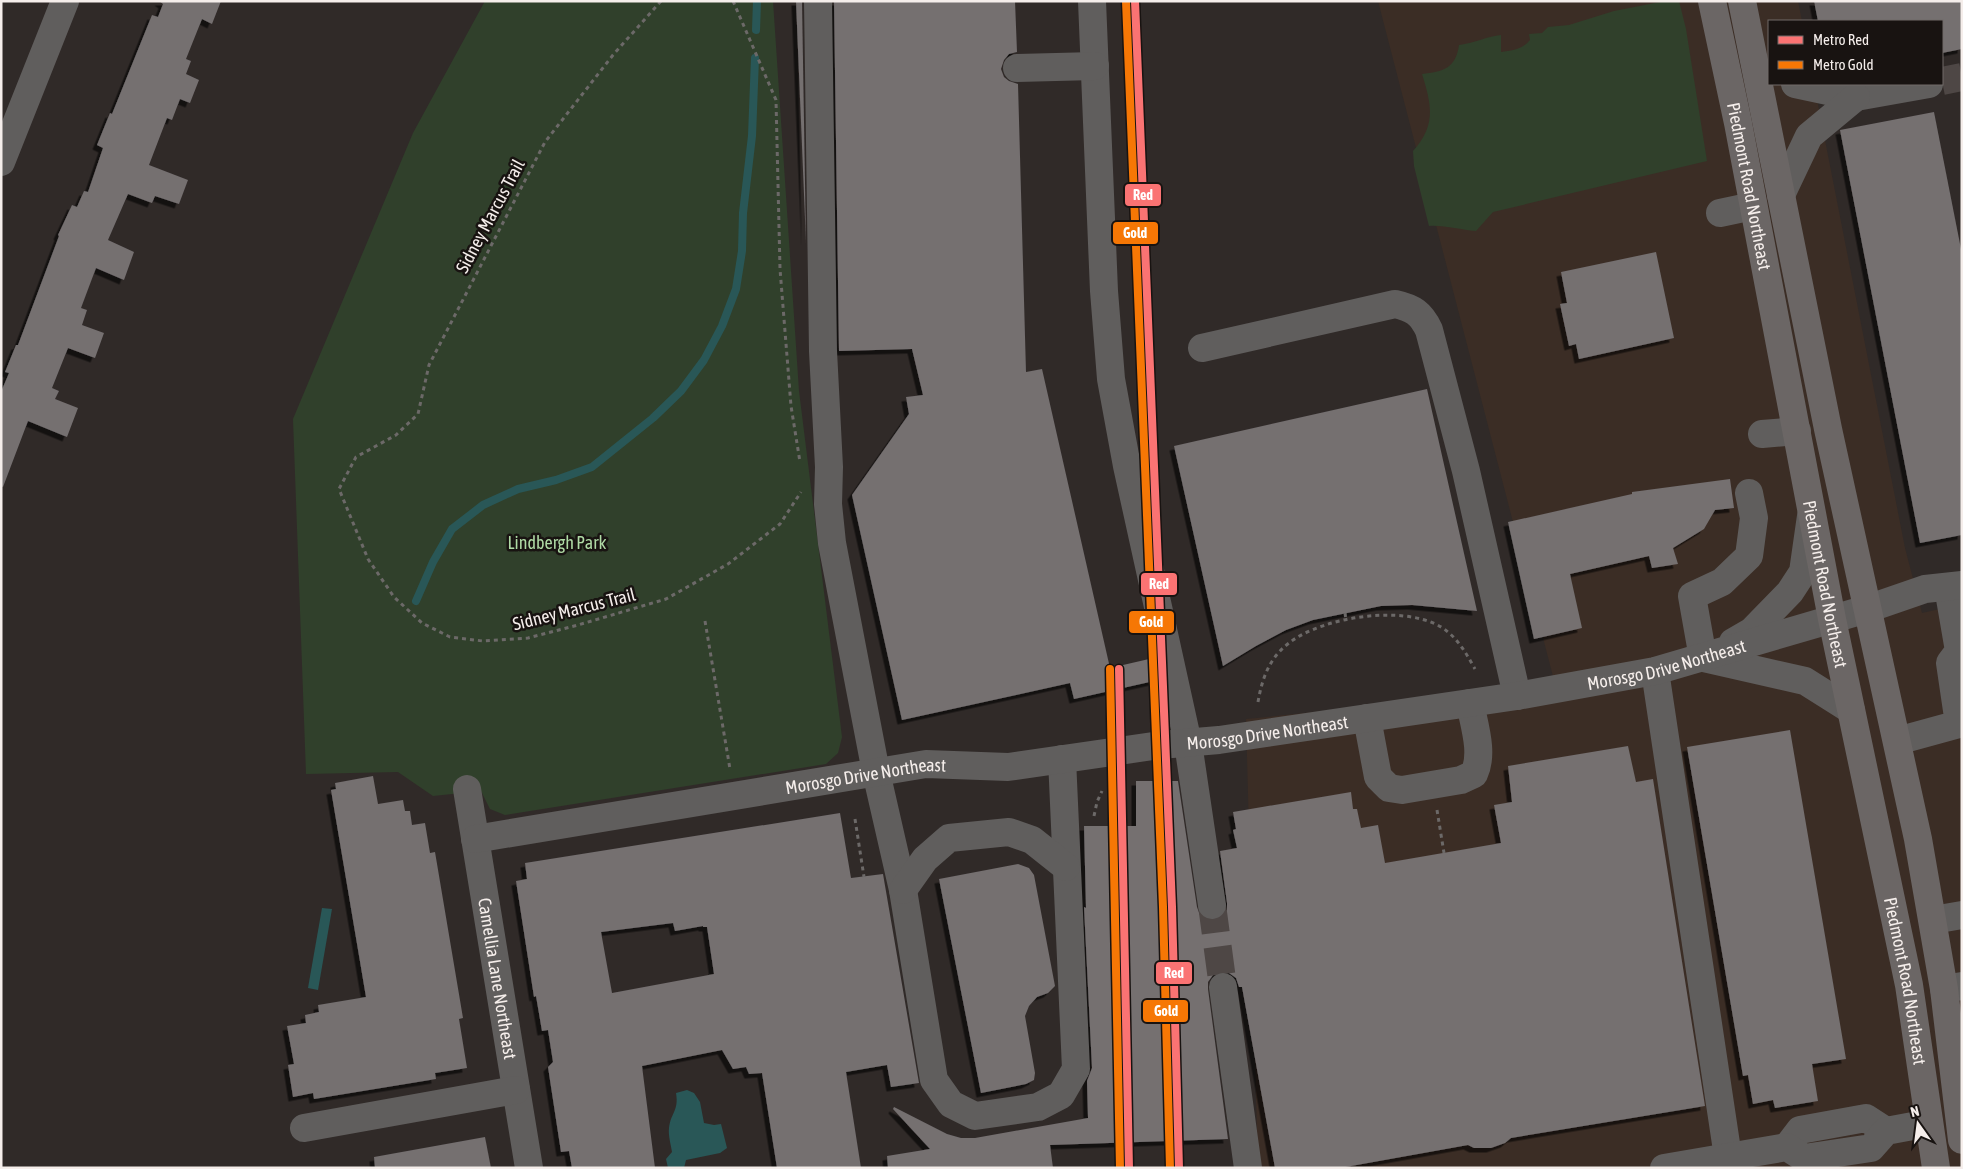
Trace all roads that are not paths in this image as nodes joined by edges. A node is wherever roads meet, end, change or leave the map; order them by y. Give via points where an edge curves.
1 (65, 1) edge
2 (818, 1) edge
3 (1092, 1) edge
4 (1712, 1) edge
5 (1742, 1) edge
6 (1761, 64) edge
7 (1095, 66) junction
8 (1017, 68) dead end
9 (1800, 85) edge
10 (1923, 85) edge
11 (1856, 97) junction
12 (1, 162) edge
13 (1781, 195) junction
14 (1753, 206) junction
15 (1720, 213) dead end
16 (1202, 348) dead end
17 (1797, 431) junction
18 (1762, 434) dead end
19 (1749, 494) dead end
20 (1811, 509) junction
21 (1955, 586) edge
22 (1867, 609) junction
23 (1832, 619) junction
24 (1960, 651) edge
25 (1703, 658) junction
26 (1655, 671) junction
27 (1517, 696) junction
28 (1470, 703) junction
29 (1852, 710) junction
30 (1367, 718) junction
31 (1960, 730) edge
32 (1896, 741) junction
33 (1188, 743) junction
34 (1062, 759) junction
35 (876, 772) junction
36 (467, 789) dead end
37 (475, 839) junction
38 (1066, 867) junction
39 (903, 890) junction
40 (1212, 904) tunnel mouth
41 (1962, 916) edge
42 (1933, 920) junction
43 (1223, 987) tunnel mouth
44 (1953, 987) edge
45 (516, 1090) junction
46 (1929, 1123) junction
47 (304, 1128) dead end
48 (1962, 1140) edge
49 (1728, 1157) junction
50 (1669, 1167) edge
51 (529, 1168) edge
52 (1248, 1168) edge
53 (1936, 1168) edge

1 - 12 street
2 - 35 street via 828,504 832,543
3 - 7 street
4 - 14 main road, Piedmont Road Northeast
5 - 6 main road, Piedmont Road Northeast
6 - 13 main road, Piedmont Road Northeast
7 - 8 street
7 - 33 street via 1111,379
9 - 11 street
10 - 11 street
11 - 13 street via 1809,136
13 - 22 main road, Piedmont Road Northeast
14 - 15 street
14 - 17 main road, Piedmont Road Northeast
16 - 27 street via 1395,304 1407,307 1424,319 1466,471
17 - 18 street
17 - 20 main road, Piedmont Road Northeast
19 - 25 street via 1754,518 1749,556 1722,582 1692,596
20 - 23 main road, Piedmont Road Northeast
20 - 25 street via 1803,572 1790,592 1752,631
21 - 22 street, Morosgo Drive Northeast via 1925,589
21 - 24 street
22 - 23 street, Morosgo Drive Northeast
22 - 32 main road, Piedmont Road Northeast
23 - 25 street, Morosgo Drive Northeast
23 - 29 main road, Piedmont Road Northeast
24 - 31 street via 1950,663
25 - 26 street, Morosgo Drive Northeast
25 - 29 street via 1805,681
26 - 27 street, Morosgo Drive Northeast
26 - 49 street
27 - 28 street, Morosgo Drive Northeast
28 - 30 street, Morosgo Drive Northeast
28 - 30 street via 1479,760 1474,774 1461,780 1402,790 1389,788 1378,777
29 - 46 main road, Piedmont Road Northeast via 1909,985
30 - 33 street, Morosgo Drive Northeast
31 - 32 street
32 - 42 main road, Piedmont Road Northeast
33 - 34 street, Morosgo Drive Northeast
33 - 40 street
34 - 35 street, Morosgo Drive Northeast via 1008,767 926,764
34 - 38 street
35 - 37 street, Morosgo Drive Northeast
35 - 39 street
36 - 37 street, Camellia Lane Northeast
37 - 45 street, Camellia Lane Northeast
38 - 39 street via 1032,840 1009,832 949,838 925,859
38 - 39 street via 1076,1069 1061,1095 1038,1107 975,1116 951,1104 934,1080
41 - 42 street
42 - 44 main road, Piedmont Road Northeast
43 - 52 street
44 - 48 main road, Piedmont Road Northeast
45 - 47 street
45 - 51 street, Camellia Lane Northeast
46 - 49 street via 1886,1131 1866,1118 1800,1130 1787,1147
46 - 53 main road, Piedmont Road Northeast
49 - 50 street

